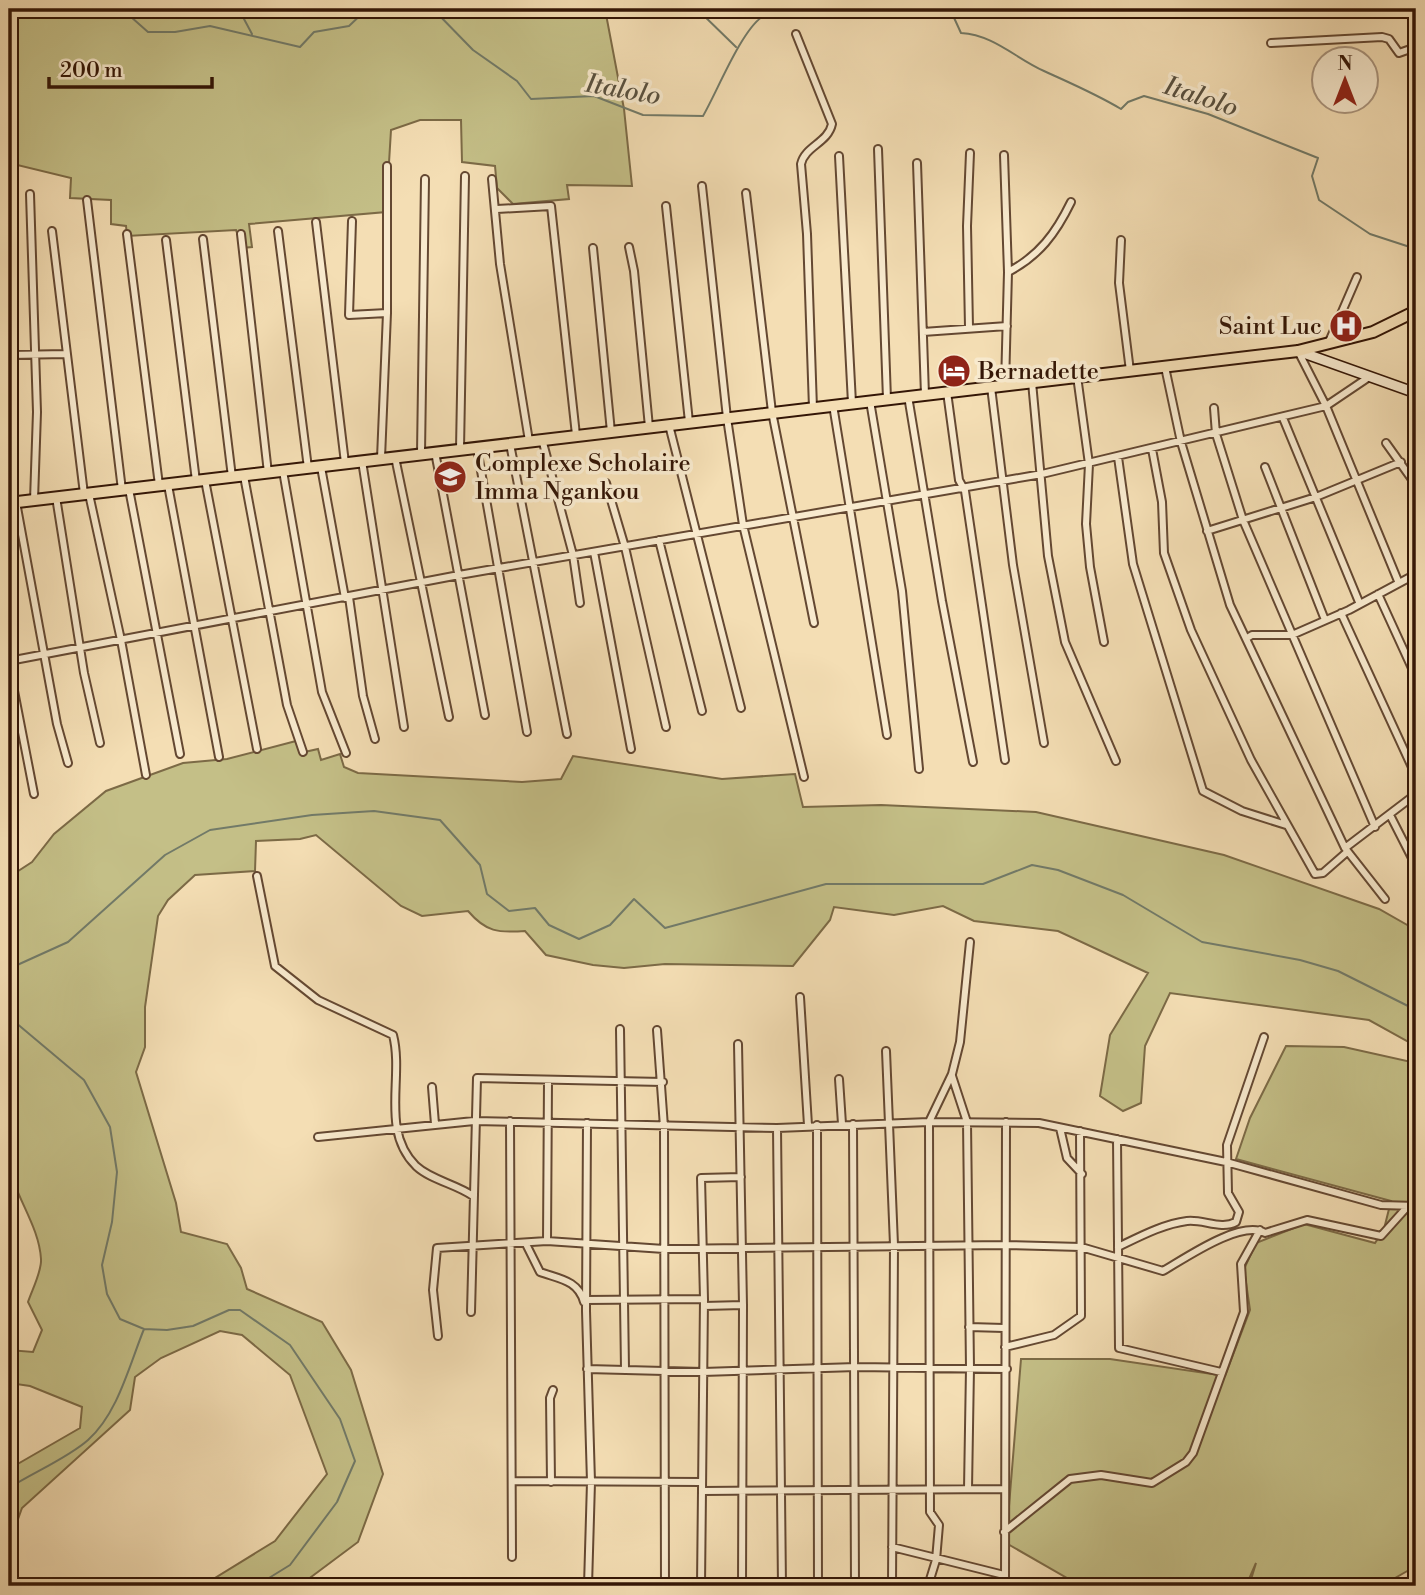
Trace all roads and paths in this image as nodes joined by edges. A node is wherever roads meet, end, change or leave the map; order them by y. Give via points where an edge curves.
1 (796, 34) dead end
2 (1271, 43) dead end
3 (1416, 47) edge
4 (878, 149) dead end
5 (970, 153) dead end
6 (1004, 155) dead end
7 (839, 156) dead end
8 (917, 163) dead end
9 (387, 166) dead end
10 (464, 176) dead end
11 (425, 179) dead end
12 (492, 179) dead end
13 (702, 186) dead end
14 (746, 192) dead end
15 (30, 194) dead end
16 (87, 200) dead end
17 (1071, 202) dead end
18 (666, 206) dead end
19 (497, 209) junction
20 (352, 221) dead end
21 (316, 222) dead end
22 (52, 231) dead end
23 (278, 231) dead end
24 (127, 234) dead end
25 (241, 234) dead end
26 (203, 239) dead end
27 (166, 240) dead end
28 (1121, 240) dead end
29 (629, 247) dead end
30 (593, 248) dead end
31 (1008, 272) junction
32 (1357, 277) dead end
33 (1416, 311) edge
34 (387, 313) junction
35 (1007, 326) junction
36 (969, 327) junction
37 (923, 332) junction
38 (1328, 346) junction
39 (1298, 351) junction
40 (67, 354) junction
41 (9, 355) edge
42 (36, 355) junction
43 (1165, 367) junction
44 (1130, 371) junction
45 (1077, 376) junction
46 (1369, 376) junction
47 (1032, 382) junction
48 (1005, 386) junction
49 (991, 387) junction
50 (947, 392) junction
51 (1416, 393) edge
52 (925, 395) junction
53 (908, 396) junction
54 (887, 399) junction
55 (870, 401) junction
56 (852, 403) junction
57 (834, 405) junction
58 (1326, 406) junction
59 (813, 408) junction
60 (1214, 408) dead end
61 (772, 412) junction
62 (727, 418) junction
63 (1283, 418) junction
64 (689, 422) junction
65 (669, 425) junction
66 (649, 427) junction
67 (611, 432) junction
68 (1216, 434) junction
69 (576, 435) junction
70 (542, 439) junction
71 (529, 441) junction
72 (1181, 442) junction
73 (1386, 443) dead end
74 (510, 444) junction
75 (477, 448) junction
76 (460, 449) junction
77 (1152, 449) junction
78 (435, 452) junction
79 (421, 453) junction
80 (395, 457) junction
81 (1118, 457) junction
82 (381, 458) junction
83 (362, 461) junction
84 (345, 463) junction
85 (1401, 463) junction
86 (1089, 464) junction
87 (321, 467) junction
88 (1265, 467) dead end
89 (308, 468) junction
90 (283, 471) junction
91 (268, 473) junction
92 (1042, 474) junction
93 (238, 477) junction
94 (200, 481) junction
95 (1002, 481) junction
96 (1358, 481) junction
97 (606, 483) dead end
98 (163, 485) junction
99 (1416, 485) edge
100 (963, 486) junction
101 (125, 489) junction
102 (924, 492) junction
103 (87, 494) junction
104 (1316, 497) junction
105 (56, 498) junction
106 (887, 499) junction
107 (34, 500) junction
108 (12, 503) edge
109 (852, 505) junction
110 (1279, 508) junction
111 (792, 516) junction
112 (1243, 520) junction
113 (743, 525) junction
114 (1207, 531) junction
115 (698, 533) junction
116 (659, 540) junction
117 (625, 547) junction
118 (594, 552) junction
119 (573, 555) junction
120 (532, 563) junction
121 (496, 569) junction
122 (1416, 574) edge
123 (459, 575) junction
124 (421, 582) junction
125 (1398, 582) junction
126 (384, 590) junction
127 (1378, 594) junction
128 (347, 597) junction
129 (1359, 602) junction
130 (580, 603) dead end
131 (308, 606) junction
132 (270, 612) junction
133 (1342, 613) junction
134 (233, 618) junction
135 (1325, 620) junction
136 (814, 623) dead end
137 (195, 626) junction
138 (156, 634) junction
139 (1292, 635) junction
140 (1247, 638) junction
141 (121, 640) junction
142 (1104, 642) dead end
143 (80, 648) junction
144 (44, 653) junction
145 (9, 663) edge
146 (1416, 677) edge
147 (741, 708) dead end
148 (702, 711) dead end
149 (485, 715) dead end
150 (449, 717) dead end
151 (404, 727) dead end
152 (666, 727) dead end
153 (527, 732) dead end
154 (567, 734) dead end
155 (887, 735) dead end
156 (375, 739) dead end
157 (100, 743) dead end
158 (1044, 743) dead end
159 (257, 749) dead end
160 (631, 749) dead end
161 (303, 752) dead end
162 (346, 753) dead end
163 (180, 754) dead end
164 (219, 757) dead end
165 (1005, 760) dead end
166 (1116, 761) dead end
167 (974, 762) dead end
168 (68, 763) dead end
169 (919, 769) dead end
170 (145, 775) dead end
171 (1416, 776) edge
172 (804, 777) dead end
173 (34, 793) dead end
174 (1416, 794) edge
175 (1390, 815) junction
176 (1286, 825) junction
177 (1374, 827) junction
178 (1346, 850) junction
179 (1416, 866) edge
180 (257, 876) dead end
181 (1385, 899) dead end
182 (970, 942) dead end
183 (800, 997) dead end
184 (620, 1029) dead end
185 (657, 1030) dead end
186 (1264, 1037) dead end
187 (738, 1044) dead end
188 (886, 1051) dead end
189 (952, 1074) junction
190 (839, 1079) dead end
191 (548, 1080) junction
192 (621, 1081) junction
193 (663, 1082) junction
194 (432, 1087) dead end
195 (474, 1121) junction
196 (510, 1121) junction
197 (929, 1122) junction
198 (967, 1122) junction
199 (1006, 1122) junction
200 (547, 1123) junction
201 (587, 1123) junction
202 (889, 1123) junction
203 (435, 1124) junction
204 (622, 1124) junction
205 (842, 1124) junction
206 (853, 1124) junction
207 (808, 1125) junction
208 (817, 1125) junction
209 (740, 1126) junction
210 (664, 1127) junction
211 (396, 1128) junction
212 (777, 1128) junction
213 (1060, 1128) junction
214 (1080, 1131) junction
215 (318, 1137) dead end
216 (1117, 1139) junction
217 (1226, 1162) junction
218 (1082, 1174) junction
219 (741, 1177) junction
220 (473, 1196) junction
221 (1408, 1206) junction
222 (1416, 1206) edge
223 (1260, 1230) junction
224 (547, 1241) junction
225 (472, 1244) junction
226 (526, 1244) junction
227 (586, 1244) junction
228 (894, 1244) junction
229 (966, 1244) junction
230 (1005, 1244) junction
231 (512, 1245) junction
232 (818, 1245) junction
233 (625, 1246) junction
234 (854, 1246) junction
235 (930, 1246) junction
236 (781, 1247) junction
237 (1081, 1247) junction
238 (1118, 1247) junction
239 (704, 1248) junction
240 (742, 1248) junction
241 (664, 1249) junction
242 (1118, 1259) junction
243 (586, 1300) junction
244 (623, 1300) junction
245 (663, 1301) junction
246 (704, 1302) junction
247 (743, 1305) junction
248 (586, 1311) junction
249 (471, 1312) dead end
250 (968, 1327) junction
251 (1004, 1328) junction
252 (438, 1336) dead end
253 (1005, 1347) junction
254 (856, 1367) junction
255 (893, 1367) junction
256 (587, 1368) junction
257 (931, 1368) junction
258 (970, 1368) junction
259 (625, 1369) junction
260 (817, 1369) junction
261 (1007, 1369) junction
262 (664, 1371) junction
263 (703, 1372) junction
264 (744, 1372) junction
265 (782, 1372) junction
266 (1221, 1372) junction
267 (553, 1390) dead end
268 (512, 1481) junction
269 (551, 1482) junction
270 (592, 1482) junction
271 (667, 1482) junction
272 (702, 1482) junction
273 (968, 1489) junction
274 (1004, 1489) junction
275 (930, 1490) junction
276 (702, 1491) junction
277 (742, 1491) junction
278 (780, 1491) junction
279 (892, 1491) junction
280 (819, 1492) junction
281 (856, 1492) junction
282 (1004, 1532) junction
283 (891, 1547) junction
284 (512, 1557) dead end
285 (936, 1560) junction
286 (1004, 1575) junction
287 (587, 1586) edge
288 (665, 1586) edge
289 (701, 1586) edge
290 (742, 1586) edge
291 (782, 1586) edge
292 (818, 1586) edge
293 (855, 1586) edge
294 (892, 1586) edge
295 (928, 1586) edge
296 (1005, 1586) edge

1 - 59 street via 832,124 828,135 806,153 801,164
2 - 3 street via 1382,37 1399,53
4 - 54 street
5 - 36 street
6 - 31 street
7 - 56 street
8 - 37 street
9 - 34 street
10 - 76 street
11 - 79 street
12 - 19 street
13 - 62 street
14 - 61 street
15 - 42 street
16 - 101 street
17 - 31 street via 1054,235
18 - 64 street
19 - 69 street via 551,206
19 - 71 street via 500,264
20 - 34 street via 349,315
21 - 84 street
22 - 40 street
23 - 89 street
24 - 98 street
25 - 91 street
26 - 93 street
27 - 94 street
28 - 44 street via 1119,283
29 - 66 street
30 - 67 street
31 - 35 street
32 - 38 street
33 - 38 highway via 1373,332
34 - 82 street
35 - 36 street
35 - 48 street
36 - 37 street
37 - 52 street
38 - 39 highway
39 - 43 highway
39 - 46 street
39 - 58 street
40 - 42 street
40 - 103 street
41 - 42 street
42 - 107 street
43 - 44 highway
43 - 72 street
44 - 45 highway
45 - 47 highway
45 - 86 street
46 - 51 street
46 - 58 street
47 - 48 highway
47 - 92 street
48 - 49 highway
49 - 50 highway
49 - 95 street
50 - 52 highway
50 - 100 street
52 - 53 highway
53 - 54 highway
53 - 102 street
54 - 55 highway
55 - 56 highway
55 - 106 street
56 - 57 highway
57 - 59 highway
57 - 109 street
58 - 63 street
58 - 96 street
59 - 61 highway
60 - 68 street
61 - 62 highway
61 - 111 street
62 - 64 highway
62 - 113 street
63 - 68 street
63 - 104 street
64 - 65 highway
65 - 66 highway
65 - 115 street
66 - 67 highway
67 - 69 highway
68 - 72 street
68 - 112 street
69 - 70 highway
70 - 71 highway
70 - 119 street
71 - 74 highway
72 - 77 street
72 - 114 street
73 - 85 street
74 - 75 highway
74 - 120 street
75 - 76 highway
75 - 121 street
76 - 78 highway
77 - 81 street
77 - 176 street via 1162,502 1164,552 1191,631
78 - 79 highway
78 - 123 street
79 - 80 highway
80 - 82 highway
80 - 124 street
81 - 86 street
81 - 176 street via 1133,564 1201,787 1206,795
82 - 83 highway
83 - 84 highway
83 - 126 street
84 - 87 highway
85 - 96 street
85 - 99 street
86 - 92 street
86 - 142 street via 1086,524
87 - 89 highway
87 - 128 street
88 - 110 street
89 - 90 highway
90 - 91 highway
90 - 131 street
91 - 93 highway
92 - 95 street
92 - 166 street via 1050,569 1065,642
93 - 94 highway
93 - 132 street
94 - 98 highway
94 - 134 street
95 - 100 street
95 - 158 street
96 - 104 street
96 - 125 street
97 - 117 street
98 - 101 highway
98 - 137 street
100 - 102 street
100 - 165 street
101 - 103 highway
101 - 138 street
102 - 106 street
102 - 167 street
103 - 105 highway
103 - 141 street
104 - 110 street
104 - 129 street
105 - 107 highway
105 - 143 street
106 - 109 street
106 - 169 street via 902,592
107 - 108 highway
108 - 144 street
109 - 111 street
109 - 155 street
110 - 112 street
110 - 135 street
111 - 113 street
111 - 136 street
112 - 114 street
112 - 139 street
113 - 115 street
113 - 172 street
114 - 140 street via 1230,605
115 - 116 street
115 - 147 street
116 - 117 street
116 - 148 street
117 - 118 street
117 - 152 street
118 - 119 street
118 - 160 street
119 - 120 street
119 - 130 street
120 - 121 street
120 - 154 street
121 - 123 street
121 - 153 street
122 - 125 street
123 - 124 street
123 - 149 street
124 - 126 street
124 - 150 street
125 - 127 street
126 - 128 street
126 - 151 street
127 - 129 street
127 - 146 street
128 - 131 street
128 - 156 street
129 - 133 street
131 - 132 street
131 - 162 street via 322,692
132 - 134 street
132 - 161 street via 287,705
133 - 135 street
133 - 171 street
134 - 137 street
134 - 159 street
135 - 139 street
137 - 138 street
137 - 164 street
138 - 141 street
138 - 163 street
139 - 140 street
139 - 177 street
140 - 178 street
141 - 143 street
141 - 170 street
143 - 144 street
143 - 157 street
144 - 145 street
144 - 168 street
145 - 173 street
174 - 175 street
175 - 177 street
175 - 179 street
176 - 178 street via 1319,876
177 - 178 street
178 - 181 street
180 - 211 street via 275,966 318,1000 393,1035
182 - 189 street via 960,1042
183 - 207 street
184 - 192 street
185 - 193 street
186 - 217 street via 1231,1132
187 - 209 street
188 - 202 street
189 - 197 street
189 - 198 street
190 - 205 street
191 - 192 street
191 - 195 street via 477,1078
191 - 200 street
192 - 193 street
192 - 204 street
193 - 210 street
194 - 203 street
195 - 196 street
195 - 203 street
195 - 220 street
196 - 200 street
196 - 231 street
197 - 198 street
197 - 202 street
197 - 235 street
198 - 199 street
198 - 229 street
199 - 213 street
199 - 230 street
200 - 201 street
200 - 224 street
201 - 204 street
201 - 227 street
202 - 206 street
202 - 228 street
203 - 211 street
204 - 210 street
204 - 233 street
205 - 206 street
205 - 208 street
206 - 234 street
207 - 208 street
207 - 212 street
208 - 232 street
209 - 210 street
209 - 212 street
209 - 219 street
210 - 241 street
211 - 215 street
211 - 220 street via 418,1168
212 - 236 street
213 - 214 street
213 - 218 street via 1067,1158
214 - 216 street
214 - 218 street
216 - 217 street
216 - 238 street
217 - 221 street via 1381,1205
217 - 238 street via 1228,1193 1239,1212 1235,1224 1178,1222
218 - 237 street
219 - 239 street via 701,1178
219 - 240 street
220 - 225 street
221 - 222 street
221 - 223 street via 1381,1236 1307,1220 1265,1233
223 - 242 street via 1230,1233 1163,1271
223 - 266 street via 1241,1264 1245,1308
224 - 226 street
224 - 227 street
225 - 231 street
225 - 249 street
225 - 252 street via 436,1249 433,1305
226 - 231 street
226 - 248 street via 540,1272 575,1286
227 - 233 street
227 - 243 street
228 - 234 street
228 - 235 street
228 - 255 street
229 - 230 street
229 - 235 street
229 - 250 street
230 - 237 street
230 - 251 street
231 - 268 street
232 - 234 street
232 - 236 street
232 - 260 street
233 - 241 street
233 - 244 street
234 - 254 street
235 - 257 street
236 - 240 street
236 - 265 street
237 - 242 street
237 - 253 street via 1080,1318 1054,1335
238 - 242 street
239 - 240 street
239 - 241 street
239 - 246 street
240 - 247 street
241 - 245 street
242 - 266 street via 1119,1348
243 - 244 street
243 - 248 street
244 - 245 street
244 - 259 street
245 - 246 street
245 - 262 street
246 - 247 street
246 - 263 street
247 - 264 street
248 - 256 street
250 - 251 street
250 - 258 street
251 - 253 street
253 - 261 street
254 - 255 street
254 - 260 street
254 - 281 street
255 - 257 street
255 - 279 street
256 - 259 street
256 - 270 street
257 - 258 street
257 - 275 street
258 - 261 street
258 - 273 street
259 - 262 street
260 - 265 street
260 - 280 street
261 - 274 street
262 - 263 street
262 - 271 street
263 - 264 street
263 - 272 street
264 - 265 street
264 - 277 street
265 - 278 street
266 - 282 street via 1204,1426 1186,1462 1152,1483 1101,1475 1070,1479
267 - 269 street
268 - 269 street
268 - 284 street
269 - 270 street
270 - 271 street
270 - 287 street
271 - 272 street
271 - 288 street
272 - 276 street
273 - 274 street
273 - 275 street
274 - 282 street
275 - 279 street
275 - 285 street via 930,1515 939,1525
276 - 277 street
276 - 289 street
277 - 278 street
277 - 290 street
278 - 280 street
278 - 291 street
279 - 281 street
279 - 283 street
280 - 281 street
280 - 292 street
281 - 293 street
282 - 286 street
283 - 285 street
283 - 294 street
285 - 286 street
285 - 295 street
286 - 296 street

